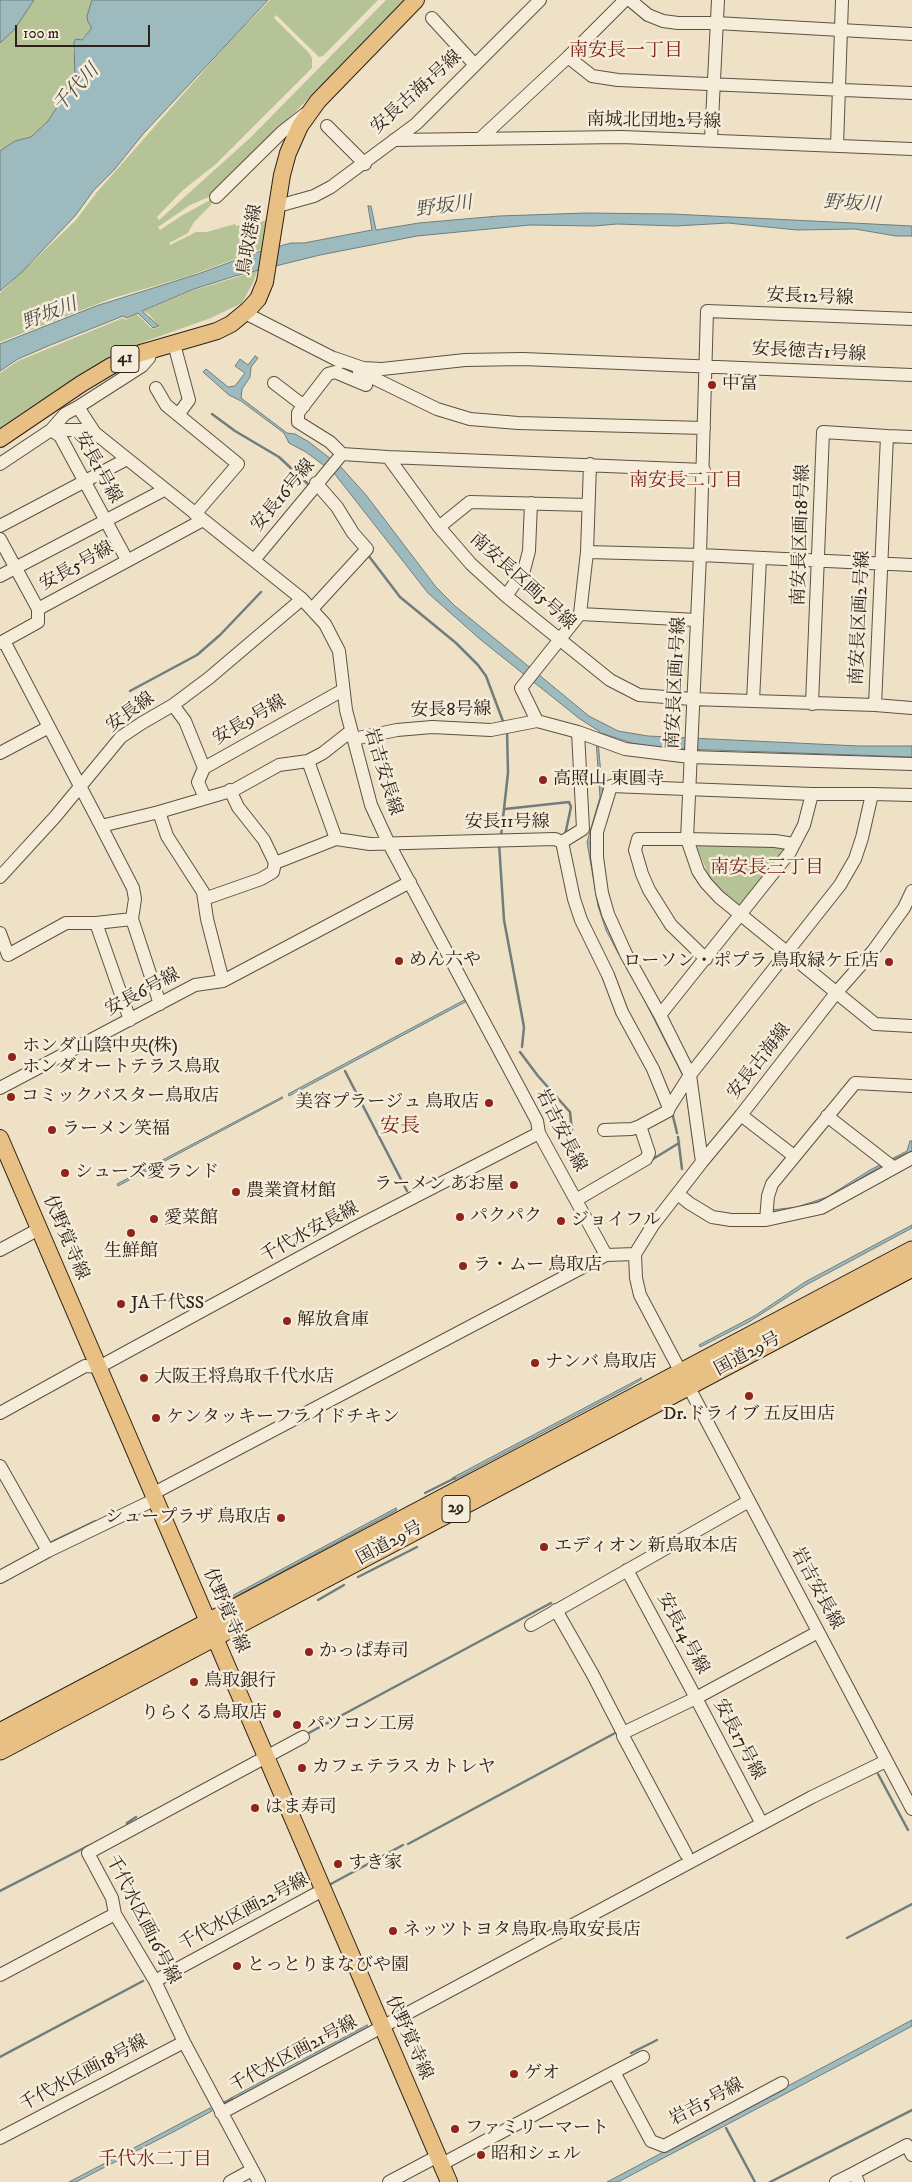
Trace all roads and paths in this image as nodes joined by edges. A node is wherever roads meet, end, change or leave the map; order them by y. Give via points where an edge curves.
1 (416, 0) edge
2 (540, 0) edge
3 (625, 0) edge
4 (630, 0) edge
5 (718, 0) edge
6 (842, 0) edge
7 (432, 18) dead end
8 (716, 23) junction
9 (840, 29) junction
10 (912, 34) edge
11 (568, 57) junction
12 (475, 65) junction
13 (713, 84) junction
14 (838, 89) junction
15 (912, 92) edge
16 (311, 109) junction
17 (327, 126) dead end
18 (481, 138) junction
19 (394, 140) junction
20 (711, 140) junction
21 (837, 146) junction
22 (912, 149) edge
23 (365, 164) junction
24 (216, 198) dead end
25 (277, 212) junction
26 (707, 312) joint
27 (246, 313) junction
28 (912, 319) edge
29 (174, 344) junction
30 (151, 350) junction
31 (334, 358) junction
32 (705, 365) junction
33 (912, 375) edge
34 (274, 383) dead end
35 (366, 385) dead end
36 (156, 388) dead end
37 (304, 406) junction
38 (78, 407) junction
39 (178, 415) junction
40 (704, 428) junction
41 (51, 430) junction
42 (95, 433) junction
43 (887, 436) junction
44 (912, 438) edge
45 (0, 439) edge
46 (342, 454) junction
47 (388, 458) junction
48 (127, 459) junction
49 (0, 464) edge
50 (590, 464) junction
51 (704, 470) junction
52 (84, 481) junction
53 (316, 483) junction
54 (164, 490) junction
55 (531, 503) junction
56 (588, 505) junction
57 (199, 517) junction
58 (106, 521) junction
59 (0, 526) edge
60 (439, 526) junction
61 (0, 539) edge
62 (587, 552) junction
63 (700, 555) junction
64 (760, 558) junction
65 (127, 560) junction
66 (254, 560) junction
67 (819, 560) junction
68 (882, 563) junction
69 (912, 564) edge
70 (16, 568) junction
71 (0, 576) edge
72 (506, 596) junction
73 (302, 599) junction
74 (38, 608) junction
75 (312, 609) junction
76 (580, 614) junction
77 (697, 620) junction
78 (560, 640) junction
79 (2, 642) edge
80 (343, 690) junction
81 (692, 699) junction
82 (753, 701) junction
83 (812, 704) junction
84 (173, 705) junction
85 (875, 705) junction
86 (912, 708) edge
87 (537, 721) junction
88 (49, 727) junction
89 (578, 732) junction
90 (352, 735) junction
91 (0, 753) edge
92 (690, 757) junction
93 (308, 761) junction
94 (912, 764) edge
95 (204, 768) junction
96 (80, 787) junction
97 (689, 788) junction
98 (230, 790) junction
99 (812, 794) junction
100 (872, 794) junction
101 (912, 795) edge
102 (205, 798) junction
103 (159, 812) junction
104 (101, 826) junction
105 (583, 829) junction
106 (597, 832) junction
107 (336, 839) junction
108 (687, 839) junction
109 (562, 842) junction
110 (389, 844) junction
111 (794, 844) junction
112 (275, 862) junction
113 (0, 876) edge
114 (410, 882) junction
115 (912, 891) edge
116 (204, 899) junction
117 (742, 915) junction
118 (132, 919) junction
119 (96, 922) junction
120 (0, 933) edge
121 (787, 953) junction
122 (4, 955) edge
123 (706, 959) junction
124 (223, 981) junction
125 (836, 993) junction
126 (160, 1004) junction
127 (660, 1015) junction
128 (130, 1020) junction
129 (912, 1026) edge
130 (690, 1075) junction
131 (912, 1086) edge
132 (0, 1088) edge
133 (669, 1108) junction
134 (741, 1115) junction
135 (827, 1116) junction
136 (640, 1126) junction
137 (604, 1130) dead end
138 (539, 1133) junction
139 (0, 1138) edge
140 (794, 1156) junction
141 (912, 1158) edge
142 (5, 1161) edge
143 (702, 1162) junction
144 (894, 1168) junction
145 (678, 1194) junction
146 (576, 1200) junction
147 (766, 1220) junction
148 (39, 1229) junction
149 (912, 1246) edge
150 (0, 1250) edge
151 (912, 1252) edge
152 (635, 1254) junction
153 (606, 1255) junction
154 (894, 1261) junction
155 (912, 1267) edge
156 (99, 1367) junction
157 (685, 1380) junction
158 (0, 1413) edge
159 (0, 1466) edge
160 (155, 1496) junction
161 (749, 1501) junction
162 (48, 1551) junction
163 (627, 1570) junction
164 (0, 1577) edge
165 (556, 1610) junction
166 (531, 1625) dead end
167 (212, 1630) junction
168 (818, 1632) junction
169 (696, 1698) junction
170 (623, 1732) junction
171 (0, 1733) edge
172 (303, 1737) dead end
173 (0, 1750) edge
174 (267, 1758) junction
175 (886, 1761) junction
176 (912, 1809) edge
177 (762, 1824) junction
178 (686, 1854) dead end
179 (324, 1890) junction
180 (116, 1914) junction
181 (0, 1975) edge
182 (155, 1981) junction
183 (382, 2028) junction
184 (184, 2042) junction
185 (643, 2057) dead end
186 (614, 2072) junction
187 (782, 2083) dead end
188 (221, 2112) junction
189 (0, 2138) edge
190 (912, 2155) edge
191 (440, 2160) junction
192 (252, 2170) junction
193 (856, 2178) edge
194 (230, 2182) edge
195 (259, 2182) edge
196 (390, 2182) edge
197 (449, 2182) edge
198 (836, 2182) edge

1 - 16 main road, 鳥取港線 / 41
2 - 12 street, 安長古海1号線
3 - 11 street
4 - 8 street via 648,15 663,21
5 - 8 street
6 - 9 street
7 - 12 street
8 - 9 street
8 - 13 street
9 - 10 street
9 - 14 street
11 - 13 street via 592,76 602,78
11 - 18 street
12 - 19 street, 安長古海1号線 via 416,124
13 - 14 street
13 - 20 street
14 - 15 street
14 - 21 street
16 - 24 street via 282,132
16 - 25 main road, 鳥取港線 / 41 via 288,153
17 - 23 street
18 - 19 street, 南城北団地2号線
18 - 20 street, 南城北団地2号線
19 - 23 street, 安長古海1号線
20 - 21 street, 南城北団地2号線
21 - 22 street, 南城北団地2号線
23 - 25 street, 安長古海1号線 via 323,192
25 - 27 main road, 鳥取港線 / 41 via 267,275 258,299
26 - 28 street, 安長12号線
26 - 32 street, 南安長区画1号線
27 - 29 main road, 鳥取港線 / 41 via 217,331
27 - 31 street
29 - 30 main road, 鳥取港線 / 41
29 - 39 street via 189,400
30 - 38 street via 142,366
30 - 45 main road, 鳥取港線 / 41 via 120,362 81,384
31 - 32 street, 安長徳吉1号線 via 363,368 382,370 493,358
31 - 40 street via 431,406 470,418
32 - 33 street, 安長徳吉1号線
32 - 40 street, 南安長区画1号線
34 - 37 street
35 - 37 street via 335,372 328,374
36 - 39 street via 166,405
37 - 46 street via 298,414 298,422 330,442
38 - 41 street, 安長1号線 via 65,414
38 - 42 street, 安長1号線
39 - 57 street via 238,464
40 - 51 street, 南安長区画1号線
41 - 42 street
41 - 49 street
41 - 52 street, 安長1号線 via 60,436
42 - 48 street, 岩吉安長線
43 - 44 street
43 - 67 street, 南安長区画18号線 via 824,432
43 - 68 street, 南安長区画2号線
46 - 47 street
46 - 53 street, 安長16号線
47 - 50 street
47 - 60 street, 南安長区画5号線
48 - 52 street
48 - 54 street, 岩吉安長線
50 - 51 street
50 - 56 street
51 - 63 street, 南安長区画1号線
52 - 58 street, 安長1号線
52 - 59 street
53 - 66 street, 安長16号線
53 - 75 street via 366,549
54 - 57 street, 岩吉安長線
54 - 58 street
55 - 56 street
55 - 60 street via 470,502
55 - 72 street via 529,551 524,570
56 - 62 street
57 - 65 street, 安長5号線
57 - 66 street, 岩吉安長線
58 - 65 street, 安長1号線
58 - 70 street
60 - 72 street, 南安長区画5号線 via 471,564
61 - 70 street, 安長5号線
62 - 63 street
62 - 76 street
63 - 64 street
63 - 77 street, 南安長区画1号線
64 - 67 street
64 - 82 street
65 - 74 street, 安長5号線
66 - 73 street, 岩吉安長線
67 - 68 street
67 - 83 street, 南安長区画18号線
68 - 69 street
68 - 85 street, 南安長区画2号線
70 - 71 street
70 - 74 street, 安長5号線
72 - 78 street, 南安長区画5号線
73 - 75 street, 岩吉安長線
73 - 84 street, 安長線
74 - 79 street via 38,622
75 - 80 street, 岩吉安長線 via 337,645
76 - 77 street
76 - 78 street
77 - 81 street, 南安長区画1号線
78 - 81 street, 南安長区画5号線 via 610,680 639,695
78 - 87 street via 521,688
79 - 88 street
80 - 90 street, 岩吉安長線
80 - 95 street, 安長9号線
81 - 82 street, 南安長区画2号線
81 - 92 street, 南安長区画1号線
82 - 83 street, 南安長区画2号線
83 - 85 street, 南安長区画2号線
84 - 95 street via 185,721
84 - 96 street, 安長線 via 121,738
85 - 86 street
87 - 89 street, 安長8号線
87 - 90 street, 安長8号線 via 491,730 432,727
88 - 91 street
88 - 96 street
89 - 92 street, 安長8号線 via 624,749
89 - 105 street
90 - 93 street, 安長8号線
90 - 110 street, 岩吉安長線 via 371,805
92 - 94 street, 安長8号線
92 - 97 street, 南安長区画1号線
93 - 98 street, 安長8号線 via 279,765
93 - 107 street
95 - 102 street, 安長9号線 via 198,782
96 - 104 street
96 - 113 street, 安長線
97 - 99 street
97 - 106 street via 611,786
97 - 108 street, 南安長区画1号線
98 - 102 street, 安長8号線
98 - 112 street
99 - 100 street
99 - 111 street via 804,824
100 - 101 street
100 - 121 street via 862,838 848,874
102 - 103 street, 安長8号線
103 - 104 street, 安長8号線
103 - 116 street via 167,836 203,892
104 - 118 street via 133,888
105 - 106 street
105 - 109 street
106 - 127 street via 599,875 608,914
107 - 110 street, 安長11号線
107 - 112 street
108 - 111 street
108 - 117 street, 南安長区画1号線 via 706,883
108 - 123 street via 638,839 635,850 642,874 661,912 682,938
109 - 110 street, 安長11号線 via 555,839
109 - 133 street, 安長11号線 via 581,920
110 - 114 street, 岩吉安長線
111 - 117 street
112 - 116 street via 272,872 261,879
114 - 124 street, 安長6号線
114 - 138 street, 岩吉安長線 via 537,1121
115 - 125 street, 安長古海線 via 904,908 873,951
116 - 124 street
117 - 121 street, 南安長区画1号線
117 - 123 street
118 - 119 street
118 - 126 street
119 - 122 street via 66,923
119 - 128 street
120 - 122 street
121 - 125 street, 南安長区画1号線
121 - 130 street
123 - 127 street
124 - 126 street, 安長6号線 via 195,985
125 - 129 street, 南安長区画1号線 via 875,1024
125 - 134 street, 安長古海線
126 - 128 street, 安長6号線
127 - 130 street
128 - 132 street, 安長6号線
130 - 133 street
130 - 143 street
131 - 135 street via 855,1083
133 - 136 street
134 - 140 street
134 - 143 street, 安長古海線
135 - 140 street
135 - 144 street
136 - 137 street
136 - 146 street via 649,1153 646,1159
138 - 146 street, 岩吉安長線
138 - 156 street, 千代水安長線 via 356,1227
139 - 142 main road, 伏野覚寺線
140 - 147 street via 772,1184
141 - 144 street
142 - 148 main road, 伏野覚寺線
143 - 145 street, 安長古海線
144 - 147 street via 822,1208
145 - 147 street via 712,1217
145 - 152 street, 安長古海線
146 - 153 street, 岩吉安長線
148 - 150 street
148 - 156 main road, 伏野覚寺線
149 - 154 street
151 - 154 highway, 国道29号 / 29
152 - 153 street
152 - 157 street, 岩吉安長線 via 640,1295
153 - 160 street
154 - 157 highway, 国道29号 / 29
155 - 157 highway, 国道29号 / 29
156 - 158 street, 千代水安長線 via 85,1366
156 - 160 main road, 伏野覚寺線
157 - 161 street, 岩吉安長線
157 - 167 highway, 国道29号 / 29
159 - 162 street
160 - 162 street
160 - 167 main road, 伏野覚寺線
161 - 163 street
161 - 168 street, 岩吉安長線
162 - 164 street
163 - 165 street
163 - 169 street, 安長14号線
165 - 166 street
165 - 170 street
167 - 171 highway, 国道29号 / 29
167 - 173 highway, 国道29号 / 29
167 - 174 main road, 伏野覚寺線
168 - 169 street, 安長14号線
168 - 175 street, 岩吉安長線
169 - 170 street, 安長17号線
169 - 177 street, 安長17号線
170 - 178 street
172 - 174 street
174 - 179 main road, 伏野覚寺線
174 - 180 street, 千代水区画16号線 via 88,1853 112,1898
175 - 176 street, 岩吉安長線
175 - 177 street, 千代水区画21号線
177 - 183 street, 千代水区画21号線
179 - 182 street, 千代水区画22号線
179 - 183 main road, 伏野覚寺線
180 - 181 street
180 - 182 street, 千代水区画16号線
182 - 184 street, 千代水区画16号線
183 - 188 street, 千代水区画21号線
183 - 191 main road, 伏野覚寺線
184 - 188 street, 千代水区画16号線
184 - 189 street, 千代水区画18号線
185 - 186 street
186 - 187 street, 岩吉5号線 via 651,2141 664,2146
186 - 191 street
188 - 192 street, 千代水区画16号線
190 - 193 street via 907,2145
191 - 196 street
191 - 197 main road, 伏野覚寺線
192 - 194 street
192 - 195 street, 千代水区画16号線
193 - 198 street

